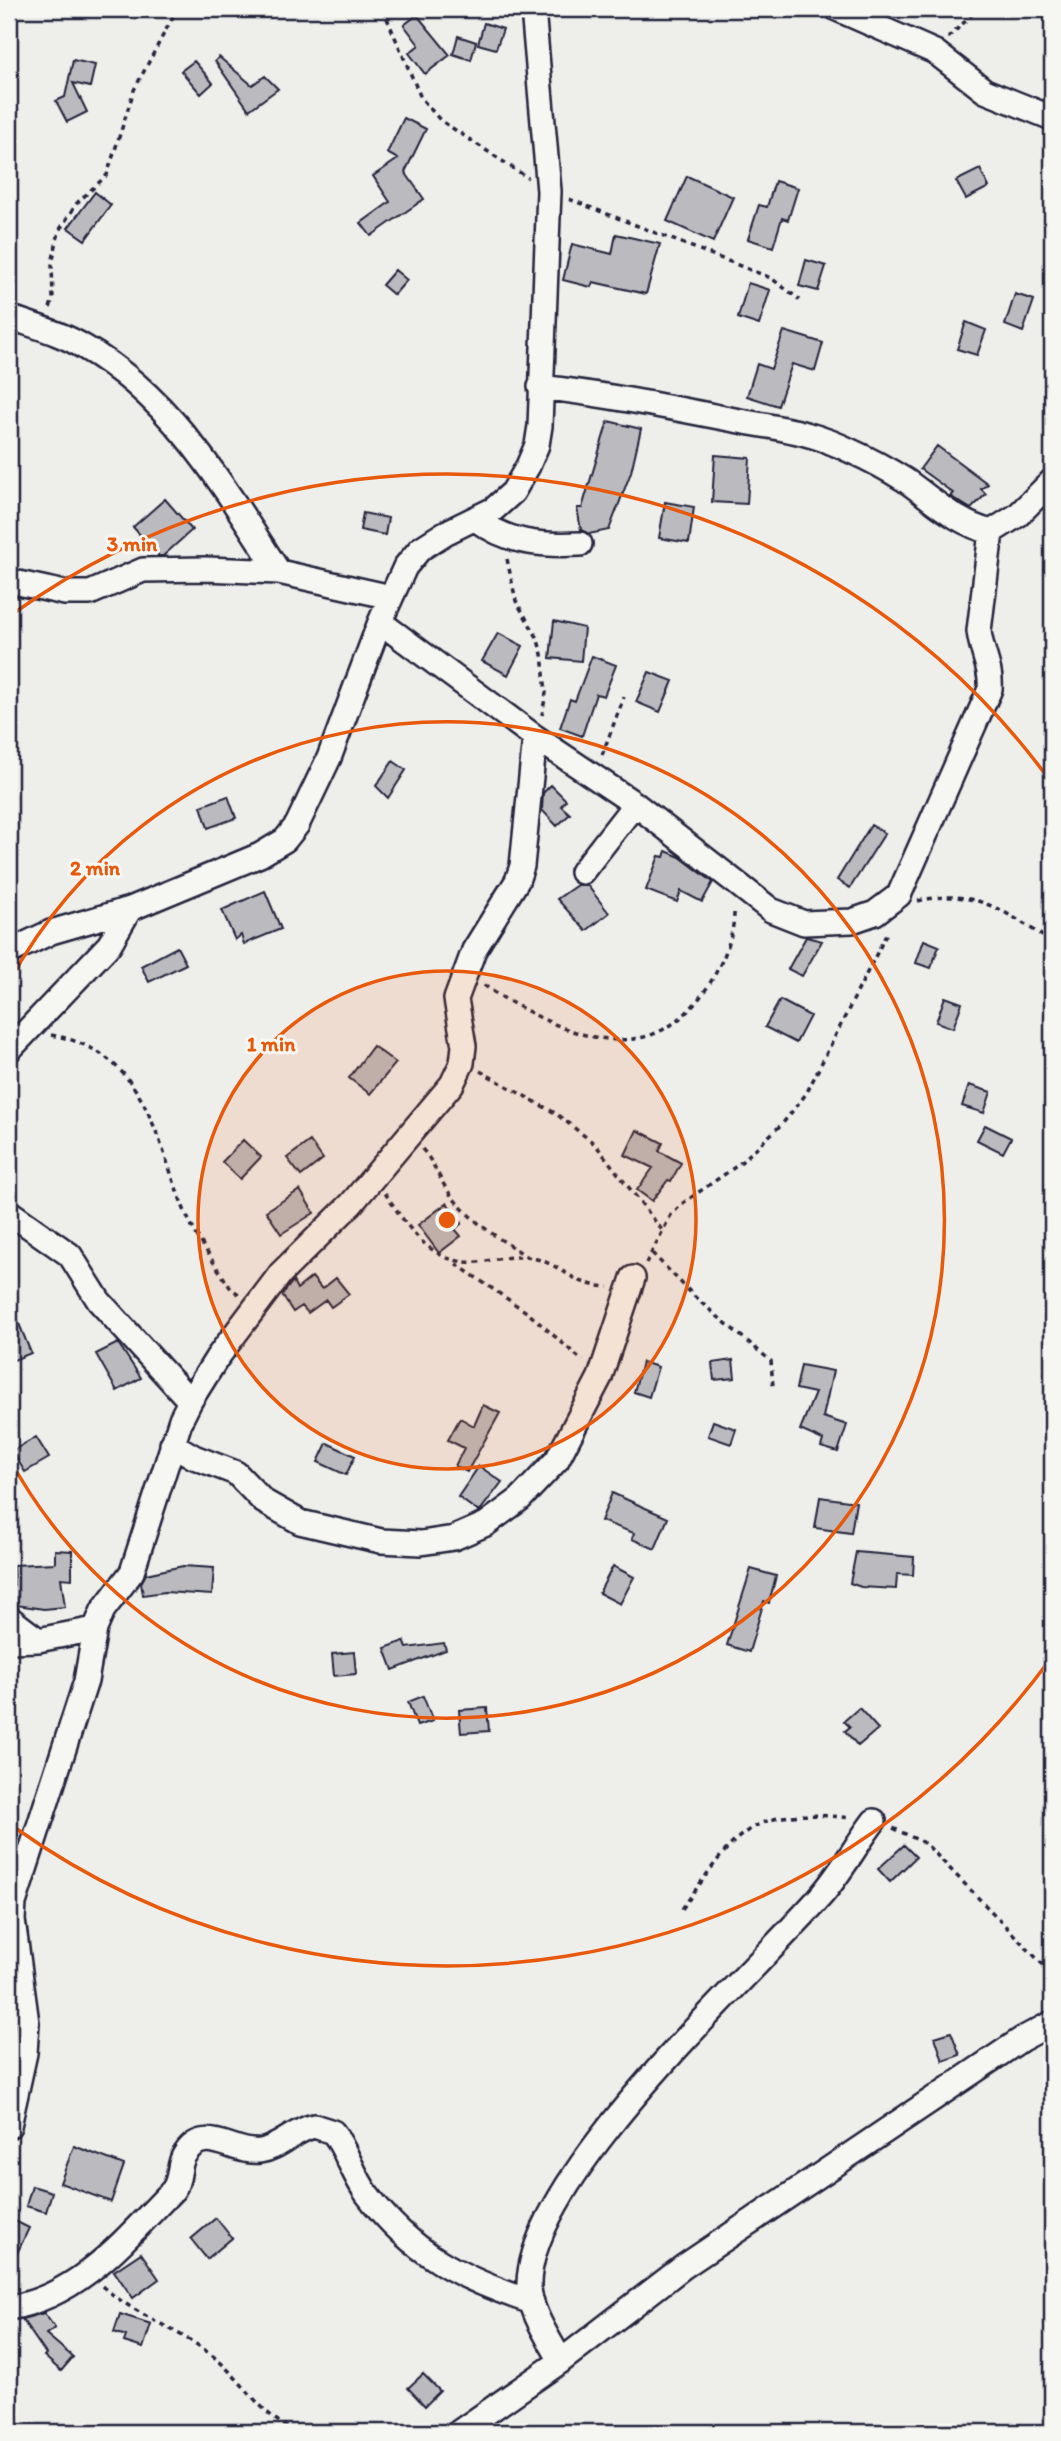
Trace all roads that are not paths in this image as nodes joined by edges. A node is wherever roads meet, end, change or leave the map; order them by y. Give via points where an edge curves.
1 (533, 9) edge
2 (837, 9) edge
3 (1052, 117) edge
4 (16, 320) edge
5 (540, 387) junction
6 (1052, 481) edge
7 (475, 519) junction
8 (991, 532) junction
9 (580, 544) dead end
10 (279, 572) junction
11 (9, 581) edge
12 (391, 597) junction
13 (380, 622) junction
14 (535, 737) junction
15 (635, 804) junction
16 (582, 872) dead end
17 (130, 909) junction
18 (9, 952) edge
19 (16, 1044) edge
20 (9, 1212) edge
21 (633, 1278) road end
22 (190, 1401) junction
23 (172, 1444) junction
24 (9, 1618) edge
25 (95, 1629) junction
26 (38, 1640) junction
27 (9, 1641) edge
28 (874, 1821) dead end
29 (1052, 2023) edge
30 (9, 2126) edge
31 (532, 2302) junction
32 (9, 2308) edge
33 (561, 2361) junction
34 (459, 2432) edge

1 - 5 street via 549,191
2 - 3 street via 935,52 985,91
4 - 10 street via 103,358 170,418 204,456
5 - 7 street via 538,435 528,466 513,492
5 - 8 street via 779,425 815,436 904,480 971,527
6 - 8 street via 1011,520
7 - 9 street via 503,536 538,545
7 - 12 street via 420,549 405,567
8 - 15 street via 979,631 990,689 897,901 852,921 804,923 771,910
10 - 11 street via 143,570 90,593 65,593
10 - 12 street
12 - 13 street
13 - 14 street
13 - 17 street via 329,758 285,840 260,855
14 - 15 street
14 - 22 street via 522,866 488,924 456,999 464,1046 452,1084 375,1178 281,1273
15 - 16 street
17 - 18 street via 51,932
17 - 19 street via 109,946
20 - 22 street via 70,1255 99,1301
21 - 23 street via 600,1377 568,1444 520,1499 486,1524 443,1540 381,1541 300,1522 263,1501 236,1473
22 - 23 street
23 - 25 street via 132,1572 103,1610
24 - 26 street
25 - 26 street
25 - 30 street via 86,1681 14,1903 27,2023
26 - 27 street
28 - 31 street via 825,1891 644,2088 565,2187 546,2223 531,2271
29 - 33 street via 683,2267
31 - 32 street via 466,2279 412,2243 368,2194 333,2132 314,2126 261,2151 211,2139 193,2146 183,2156 173,2190 88,2273 43,2301
31 - 33 street
33 - 34 street

